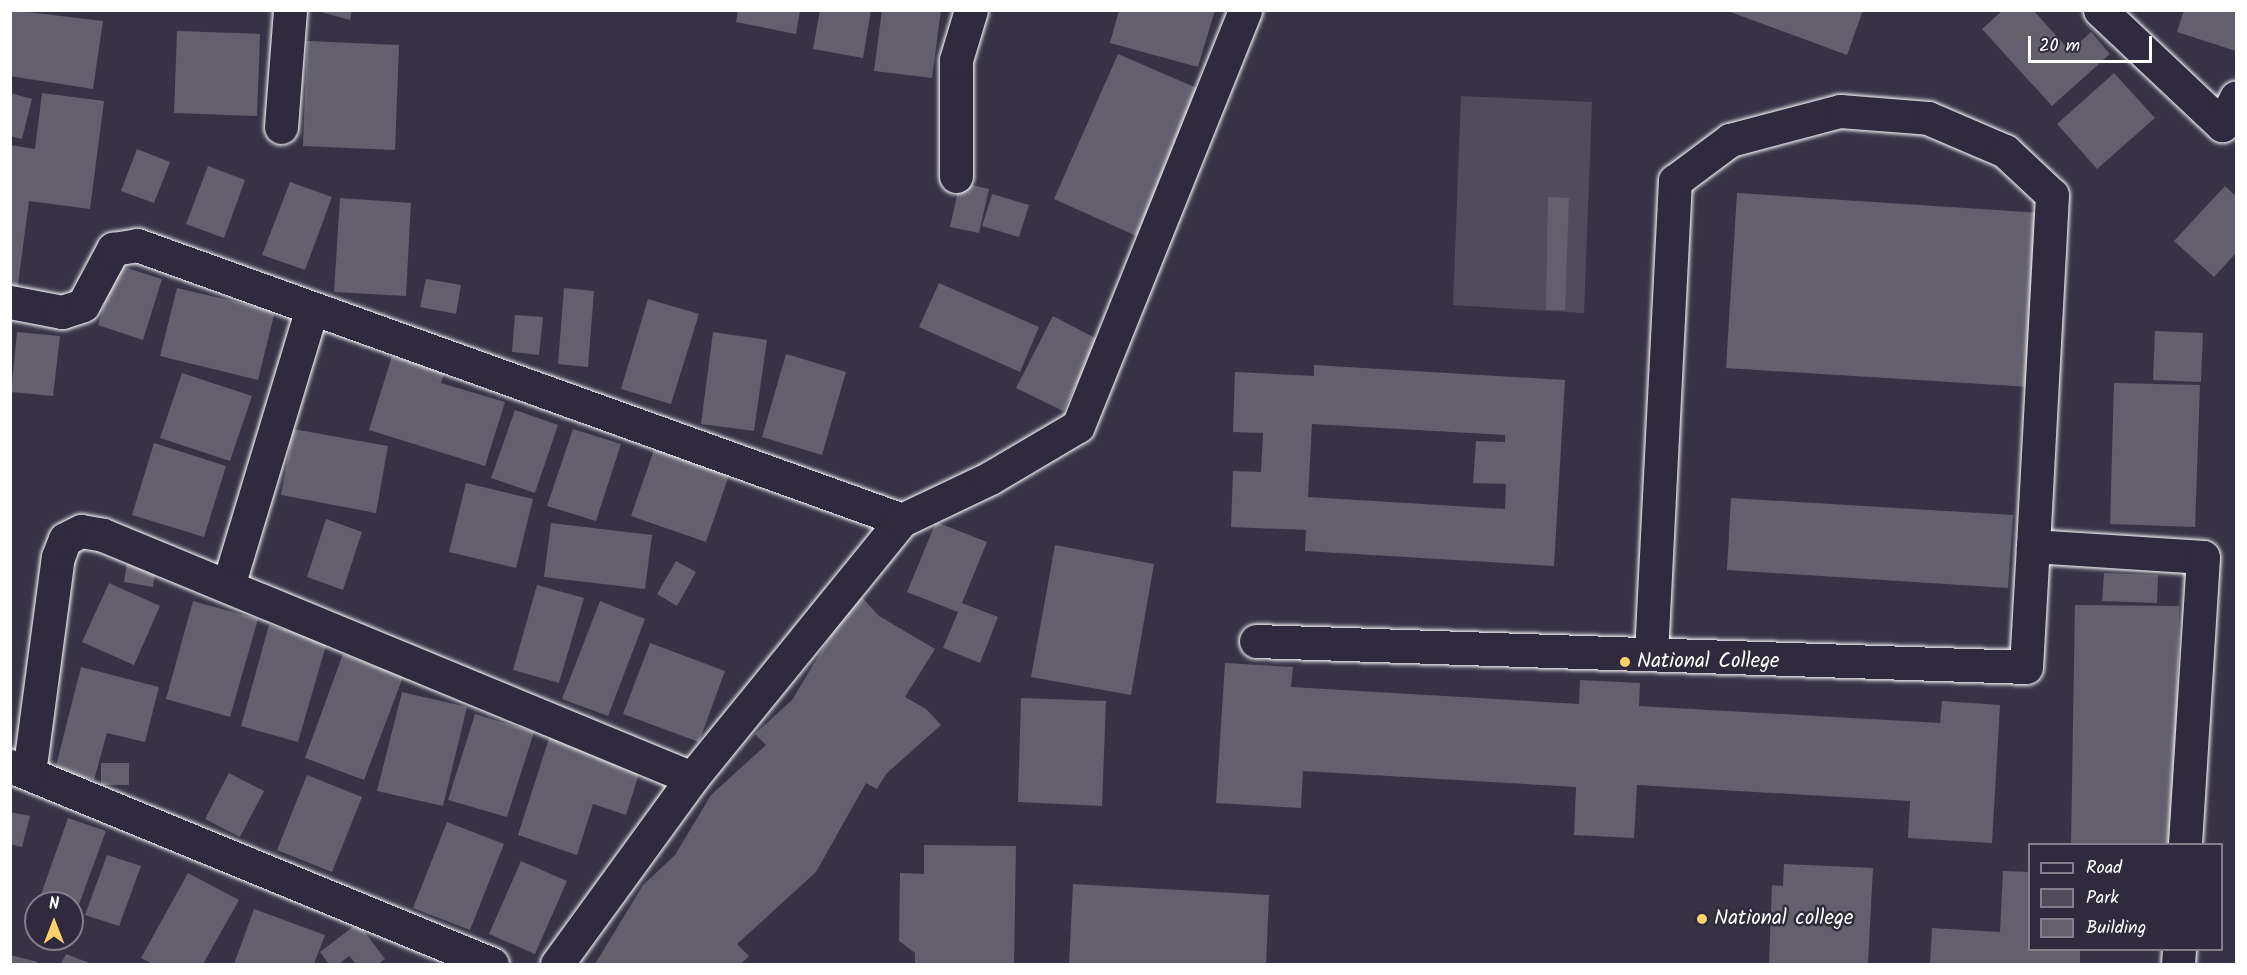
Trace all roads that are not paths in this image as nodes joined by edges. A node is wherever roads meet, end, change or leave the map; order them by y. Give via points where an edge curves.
1 (290, 10) edge
2 (971, 10) edge
3 (1245, 10) edge
4 (2100, 10) edge
5 (2232, 121) edge
6 (281, 126) dead end
7 (956, 176) dead end
8 (10, 302) edge
9 (312, 308) junction
10 (902, 520) junction
11 (2033, 546) junction
12 (228, 586) junction
13 (1257, 641) dead end
14 (1651, 654) junction
15 (20, 770) edge
16 (692, 778) junction
17 (2185, 843) edge
18 (492, 964) edge
19 (557, 964) edge

1 - 6 street
2 - 7 street via 956,60
3 - 10 street via 1078,426 990,478
4 - 5 street
8 - 9 street via 62,312 83,305 113,249 137,245
9 - 10 street
9 - 12 street
10 - 16 street
11 - 14 street via 2026,668
11 - 14 street via 2052,195 2005,151 1928,118 1840,111 1730,140 1675,181
11 - 17 street via 2203,557
12 - 15 street via 103,535 81,531 65,539 58,557
12 - 16 street
13 - 14 street
15 - 18 street
16 - 19 street

